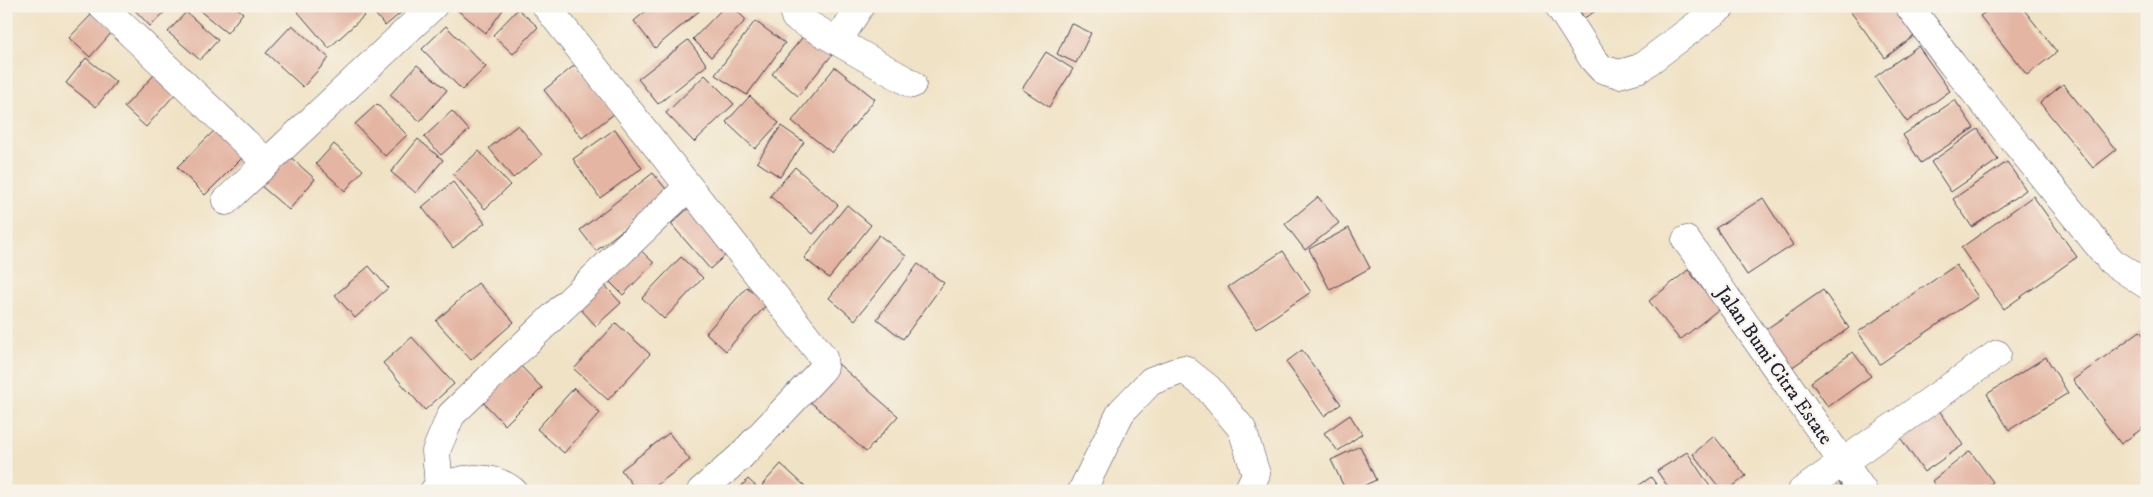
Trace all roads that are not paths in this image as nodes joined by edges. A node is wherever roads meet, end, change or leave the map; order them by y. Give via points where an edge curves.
1 (102, 6) edge
2 (433, 6) edge
3 (546, 6) edge
4 (860, 6) edge
5 (1559, 6) edge
6 (1722, 6) edge
7 (1910, 6) edge
8 (795, 17) dead end
9 (838, 41) junction
10 (912, 84) dead end
11 (267, 163) junction
12 (688, 187) junction
13 (226, 201) dead end
14 (1686, 240) dead end
15 (2147, 285) edge
16 (1997, 354) dead end
17 (1843, 461) junction
18 (436, 489) edge
19 (513, 491) edge
20 (701, 491) edge
21 (1082, 491) edge
22 (1248, 491) edge
23 (1802, 491) edge
24 (1863, 491) edge

1 - 11 street
2 - 11 street
3 - 12 street
4 - 9 street
5 - 6 street via 1592,59 1602,69 1618,74 1640,68
7 - 15 street via 1952,64 2111,261
8 - 9 street
9 - 10 street
11 - 13 street
12 - 18 street via 451,414 436,451
12 - 20 street via 824,357 824,367 820,372 745,452
14 - 17 street, Jalan Bumi Citra Estate
16 - 17 street
17 - 23 street
17 - 24 street, Jalan Bumi Citra Estate
18 - 19 street via 474,478 505,484
21 - 22 street via 1121,412 1151,381 1184,369 1208,388 1242,429 1256,474

